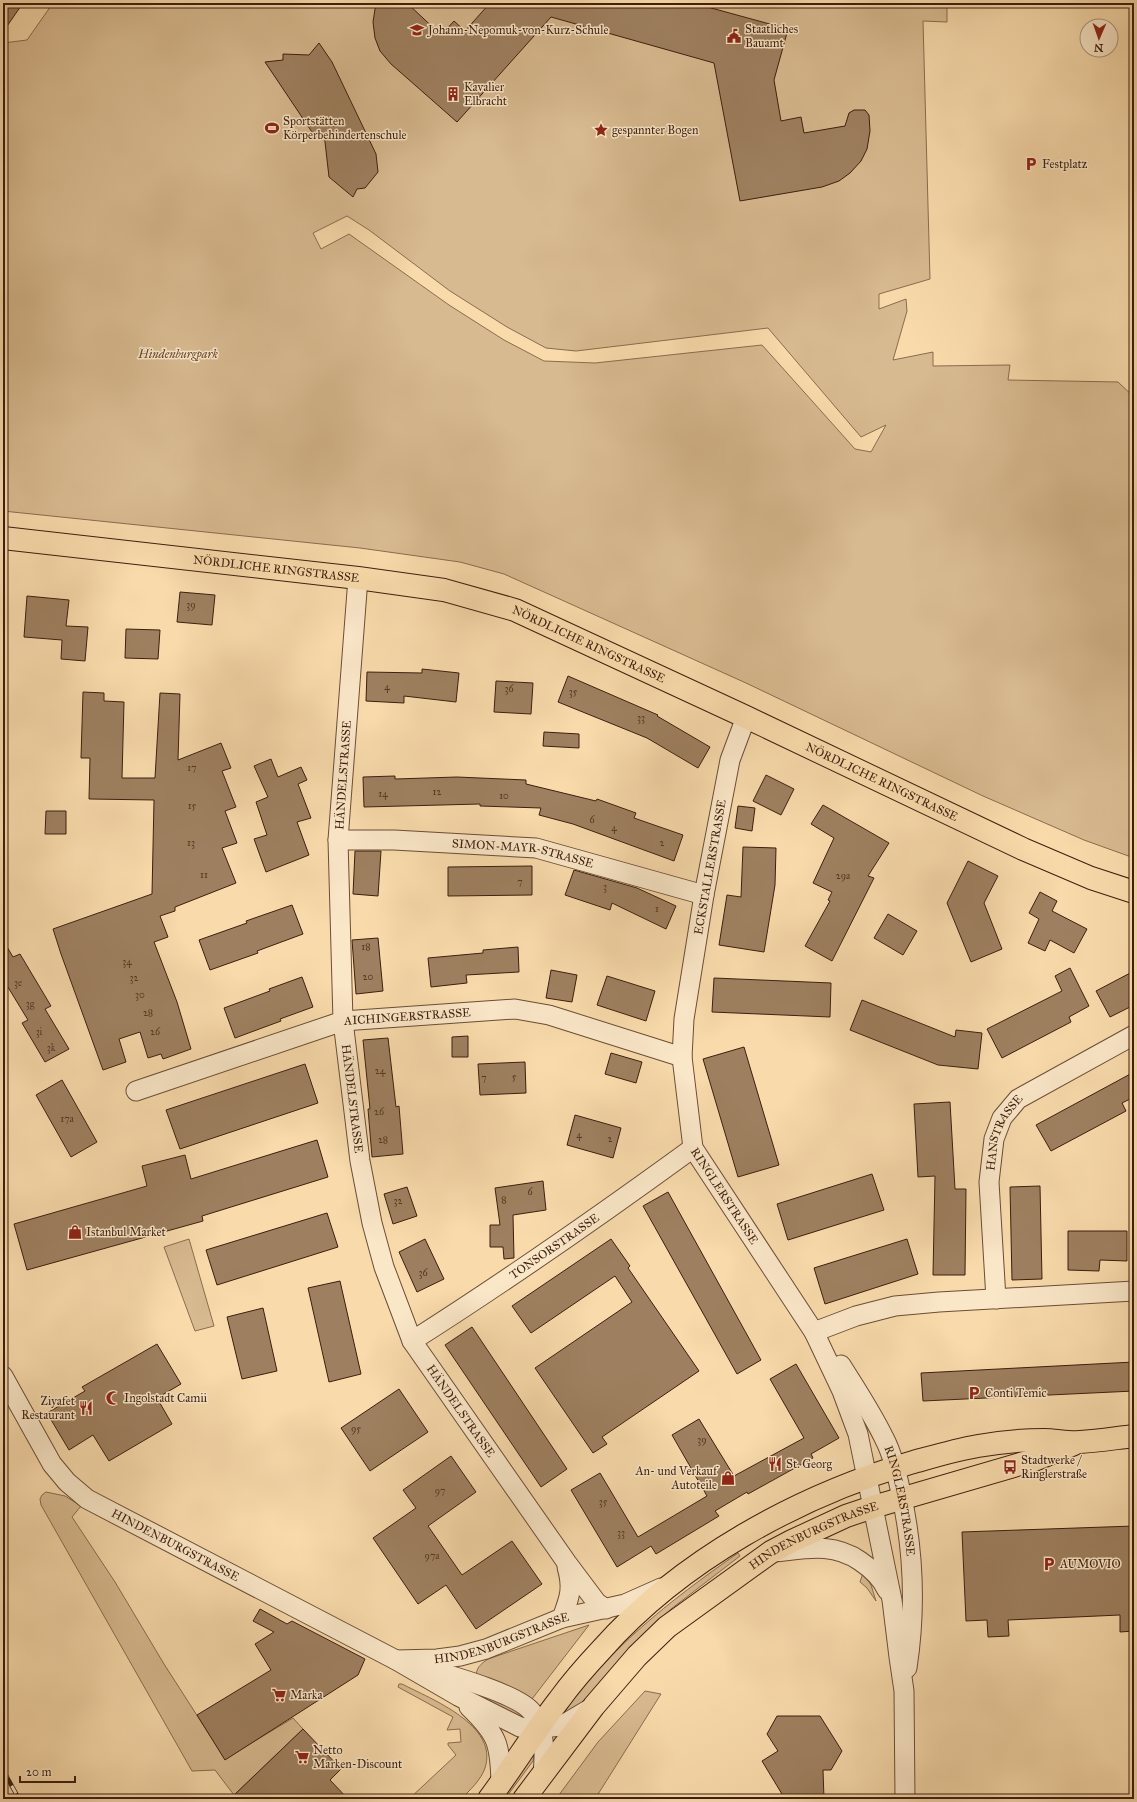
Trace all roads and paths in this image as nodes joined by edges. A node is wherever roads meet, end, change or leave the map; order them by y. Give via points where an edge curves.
1 (3, 538) edge
2 (358, 578) junction
3 (746, 717) junction
4 (338, 840) junction
5 (1134, 892) edge
6 (704, 895) junction
7 (684, 1019) joint
8 (343, 1021) junction
9 (1134, 1035) edge
10 (682, 1057) junction
11 (136, 1091) dead end
12 (693, 1148) junction
13 (1134, 1291) edge
14 (996, 1299) junction
15 (814, 1332) junction
16 (412, 1341) junction
17 (3, 1376) edge
18 (1134, 1436) edge
19 (1078, 1443) junction
20 (895, 1468) junction
21 (866, 1477) junction
22 (902, 1499) junction
23 (873, 1507) junction
24 (771, 1552) junction
25 (567, 1563) junction
26 (672, 1584) junction
27 (892, 1600) junction
28 (606, 1609) junction
29 (562, 1618) junction
30 (396, 1660) junction
31 (904, 1691) junction
32 (458, 1696) junction
33 (594, 1706) junction
34 (539, 1728) junction
35 (543, 1774) junction
36 (495, 1791) edge
37 (524, 1799) edge
38 (905, 1799) edge

1 - 2 main road, NÖRDLICHE RINGSTRASSE
2 - 3 main road, NÖRDLICHE RINGSTRASSE via 444,590 514,610
2 - 4 street, HÄNDELSTRASSE
3 - 5 main road, NÖRDLICHE RINGSTRASSE via 1023,850 1091,878
3 - 6 street, ECKSTALLERSTRASSE via 730,760
4 - 6 street, SIMON-MAYR-STRASSE via 394,840 536,848
4 - 8 street, HÄNDELSTRASSE
6 - 7 street, ECKSTALLERSTRASSE
7 - 10 street, RINGLERSTRASSE
8 - 10 street, AICHINGERSTRASSE via 515,1009 549,1015
8 - 11 street, AICHINGERSTRASSE
8 - 16 street, HÄNDELSTRASSE via 360,1161 372,1223 384,1267
9 - 14 street, HANSTRASSE via 1018,1099 1002,1118 994,1139 990,1182
10 - 12 street, RINGLERSTRASSE
12 - 15 street, RINGLERSTRASSE
12 - 16 street, TONSORSTRASSE via 469,1305
13 - 14 street
14 - 15 street via 895,1306 856,1316
15 - 20 street, RINGLERSTRASSE via 835,1355 855,1387 885,1439
15 - 21 street, RINGLERSTRASSE via 842,1391 858,1434
16 - 25 street, HÄNDELSTRASSE
17 - 30 street, HINDENBURGSTRASSE via 52,1464 67,1482 87,1499
18 - 19 main road, HINDENBURGSTRASSE
19 - 20 main road, HINDENBURGSTRASSE via 1039,1440 976,1446
19 - 22 main road, HINDENBURGSTRASSE via 1034,1460
20 - 21 main road, HINDENBURGSTRASSE
20 - 22 street, RINGLERSTRASSE
21 - 23 street, RINGLERSTRASSE
21 - 26 main road, HINDENBURGSTRASSE via 763,1524
22 - 23 main road, HINDENBURGSTRASSE
22 - 31 street, RINGLERSTRASSE via 910,1539 914,1594 912,1637
23 - 24 main road, HINDENBURGSTRASSE
23 - 27 street, RINGLERSTRASSE
24 - 27 street via 840,1550 875,1572
24 - 33 main road, HINDENBURGSTRASSE via 667,1627 637,1656
25 - 28 street, HÄNDELSTRASSE via 597,1603
25 - 29 street, HÄNDELSTRASSE via 571,1594
26 - 28 street, HINDENBURGSTRASSE via 625,1604
26 - 34 main road, HINDENBURGSTRASSE via 636,1614 602,1648
27 - 31 street, RINGLERSTRASSE
28 - 29 street, HINDENBURGSTRASSE
29 - 30 street, HINDENBURGSTRASSE via 486,1649 460,1656
30 - 32 street, HINDENBURGSTRASSE
30 - 34 street, HINDENBURGSTRASSE via 462,1679 517,1700 531,1710
31 - 38 street, RINGLERSTRASSE
32 - 34 street, HINDENBURGSTRASSE via 520,1726
32 - 36 street via 494,1734 500,1753
33 - 34 street, HINDENBURGSTRASSE via 562,1726
33 - 35 main road, HINDENBURGSTRASSE
34 - 35 street, HINDENBURGSTRASSE via 544,1751
34 - 36 main road, HINDENBURGSTRASSE
35 - 37 main road

